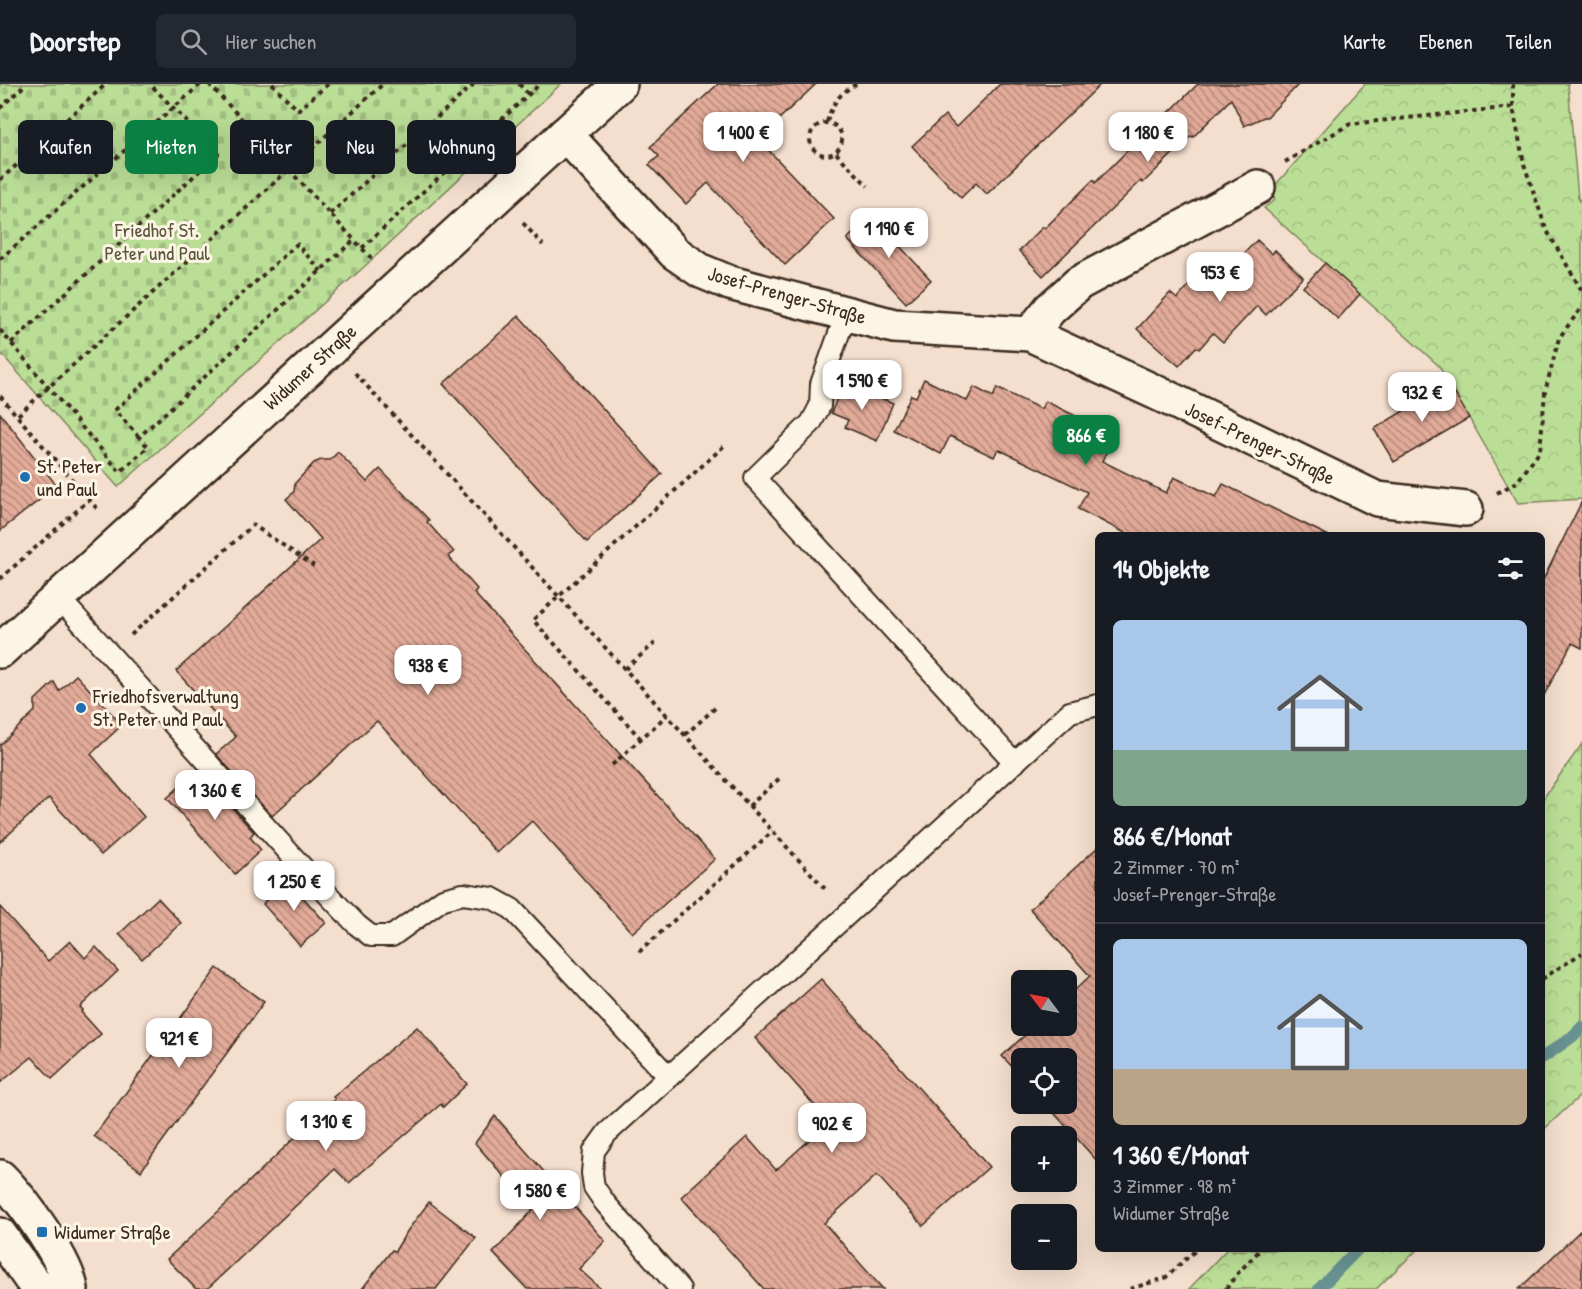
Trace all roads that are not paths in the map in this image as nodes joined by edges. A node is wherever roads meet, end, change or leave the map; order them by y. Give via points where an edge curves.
1 (620, 84) edge
2 (565, 134) junction
3 (1258, 187) dead end
4 (846, 314) junction
5 (1030, 334) junction
6 (1466, 509) road end
7 (59, 598) junction
8 (0, 651) edge
9 (1095, 706) edge
10 (1015, 763) junction
11 (669, 1077) junction
12 (0, 1177) edge
13 (0, 1235) edge
14 (41, 1289) edge
15 (71, 1289) edge
16 (680, 1289) edge

1 - 2 street, Widumer Straße
2 - 4 street, Josef-Prenger-Straße via 675,253 701,271 730,283
2 - 7 street, Widumer Straße
3 - 5 street via 1079,284 1050,309
4 - 5 street, Josef-Prenger-Straße via 894,326
4 - 10 lane via 821,384 820,406 810,423 755,478
5 - 6 street, Josef-Prenger-Straße via 1377,499
7 - 8 street, Widumer Straße
7 - 11 lane via 313,879 371,936 392,936 443,899 463,894 492,898 512,909
9 - 10 lane via 1070,712
10 - 11 lane
11 - 16 lane via 607,1133 594,1151 592,1173 594,1187 605,1203
12 - 15 street via 59,1258
13 - 14 street

